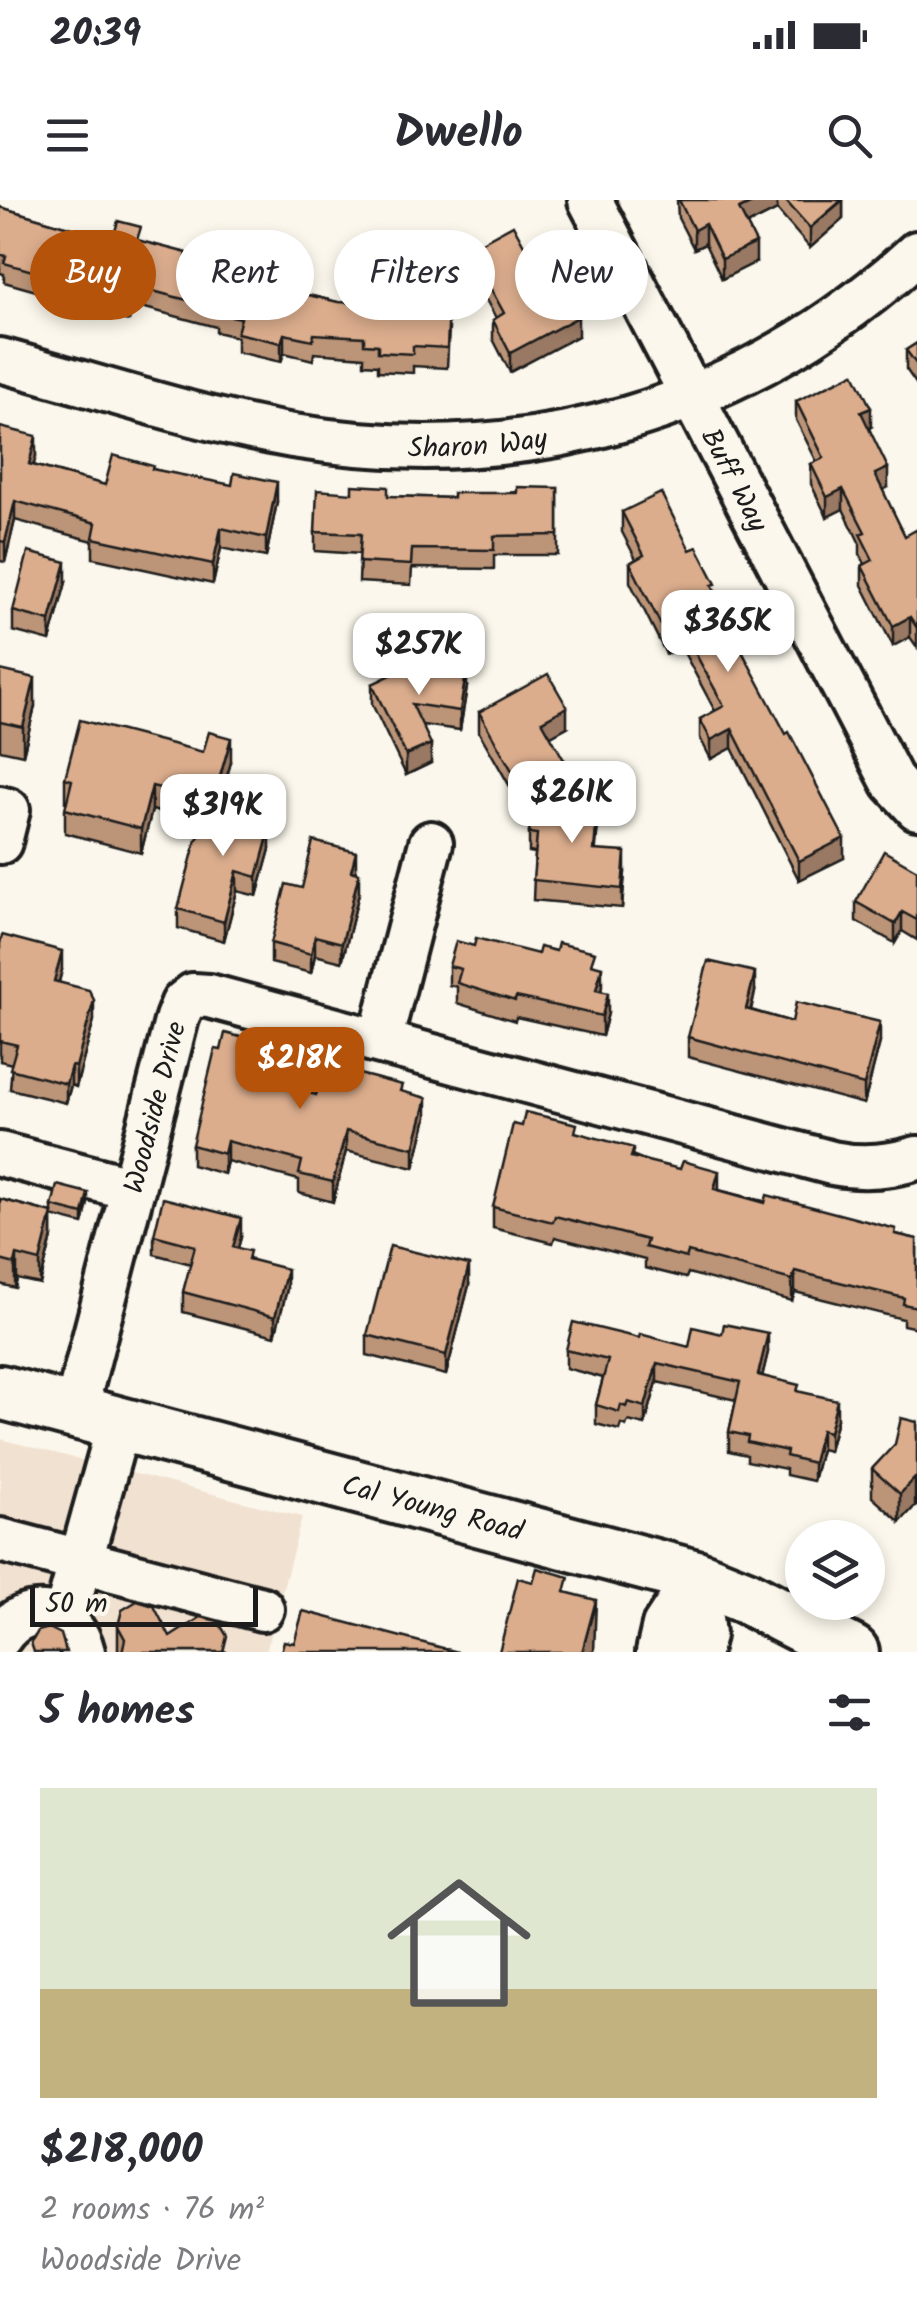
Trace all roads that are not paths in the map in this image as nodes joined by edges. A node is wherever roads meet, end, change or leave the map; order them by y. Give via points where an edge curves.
1 (590, 200) edge
2 (917, 253) edge
3 (0, 360) edge
4 (692, 397) junction
5 (917, 808) edge
6 (432, 843) dead end
7 (380, 1041) junction
8 (0, 1154) edge
9 (917, 1158) edge
10 (132, 1189) junction
11 (0, 1392) edge
12 (97, 1418) junction
13 (0, 1540) edge
14 (80, 1560) junction
15 (696, 1577) junction
16 (262, 1609) dead end
17 (74, 1636) edge
18 (0, 1637) edge
19 (658, 1652) edge
20 (698, 1652) edge
21 (852, 1652) edge

1 - 4 street, Buff Way
2 - 4 street, Sharon Way via 815,335
3 - 4 street, Sharon Way via 257,428 381,446 559,434
4 - 5 street, Buff Way via 893,782
6 - 7 street
7 - 9 street, Woodside Drive via 847,1166
7 - 10 street, Woodside Drive via 209,996 187,998
8 - 10 street
10 - 12 street, Woodside Drive
11 - 12 main road, Cal Young Road
12 - 14 street, Woodside Drive
12 - 15 main road, Cal Young Road
13 - 14 street
14 - 16 street
14 - 17 street, Woodside Drive
15 - 19 street via 664,1626
15 - 20 street via 703,1635
15 - 21 main road, Cal Young Road
17 - 18 street via 46,1613 18,1618

